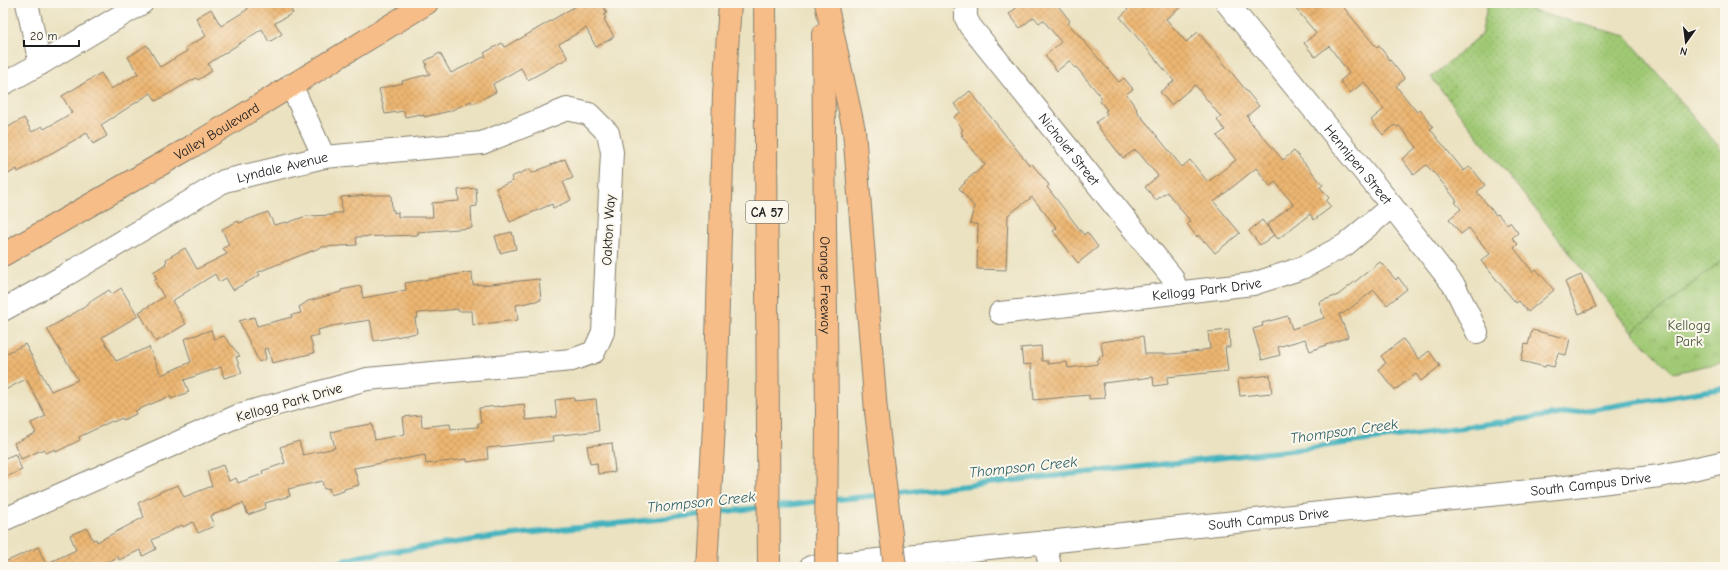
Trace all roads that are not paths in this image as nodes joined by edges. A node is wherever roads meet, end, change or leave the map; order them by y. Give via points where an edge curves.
1 (27, 3) edge
2 (142, 3) edge
3 (427, 3) edge
4 (730, 3) edge
5 (765, 3) edge
6 (823, 3) edge
7 (826, 3) edge
8 (966, 3) edge
9 (1227, 3) edge
10 (40, 64) junction
11 (3, 84) edge
12 (291, 85) junction
13 (589, 114) joint
14 (324, 157) junction
15 (1392, 206) junction
16 (3, 255) edge
17 (1178, 293) junction
18 (3, 310) edge
19 (1000, 313) dead end
20 (1478, 332) dead end
21 (594, 352) joint
22 (1725, 462) edge
23 (3, 520) edge
24 (1045, 542) junction
25 (706, 567) edge
26 (769, 567) edge
27 (811, 567) edge
28 (826, 567) edge
29 (895, 567) edge
30 (1050, 567) edge

1 - 10 street
2 - 10 street
3 - 12 main road, Valley Boulevard
4 - 25 main road via 724,103 715,408
5 - 26 main road, CA 57
6 - 28 main road, Orange Freeway, bridge
7 - 29 main road, bridge via 854,130 876,411
8 - 17 street, Nicholet Street via 966,18 970,26 1172,277
9 - 15 street, Hennipen Street
10 - 11 street
12 - 14 street
12 - 16 main road, Valley Boulevard via 191,147
13 - 14 street, Lyndale Avenue via 567,109 482,143
13 - 21 street, Oakton Way via 608,133 612,152 603,332
14 - 18 street, Lyndale Avenue via 224,181
15 - 17 street, Kellogg Park Drive via 1345,245 1302,268 1253,284
15 - 20 street, Hennipen Street via 1454,287
17 - 19 street, Kellogg Park Drive
21 - 23 street, Kellogg Park Drive via 572,360 367,379 242,414
22 - 24 street, South Campus Drive via 1644,478
24 - 27 street, South Campus Drive
24 - 30 street

